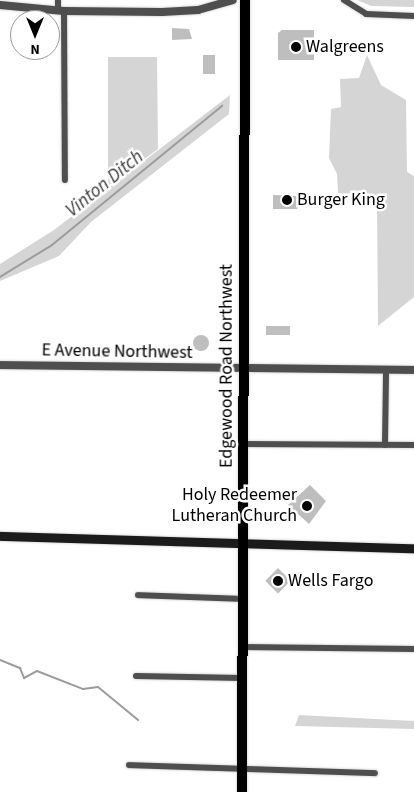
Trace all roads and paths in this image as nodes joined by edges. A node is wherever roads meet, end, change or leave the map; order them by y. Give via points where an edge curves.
1 (58, 0) edge
2 (232, 0) edge
3 (245, 0) edge
4 (344, 0) edge
5 (0, 5) edge
6 (61, 11) junction
7 (414, 16) edge
8 (65, 180) dead end
9 (0, 366) edge
10 (244, 368) junction
11 (386, 370) junction
12 (414, 370) edge
13 (243, 444) junction
14 (385, 445) junction
15 (414, 445) edge
16 (0, 536) edge
17 (242, 546) junction
18 (414, 548) edge
19 (138, 595) dead end
20 (242, 599) junction
21 (242, 647) junction
22 (414, 649) edge
23 (136, 676) dead end
24 (242, 678) junction
25 (129, 765) dead end
26 (242, 766) junction
27 (375, 773) dead end
28 (242, 792) edge

1 - 6 street
2 - 6 street via 184,11
3 - 10 main road, Edgewood Road Northwest
4 - 7 street via 366,14
5 - 6 street
6 - 8 street
9 - 10 street, E Avenue Northwest
10 - 11 street, E Avenue Northwest
10 - 13 main road, Edgewood Road Northwest
11 - 12 street, E Avenue Northwest
11 - 14 street
13 - 14 street
13 - 17 main road, Edgewood Road Northwest
14 - 15 street
16 - 17 main road
17 - 18 main road
17 - 20 main road, Edgewood Road Northwest
19 - 20 street
20 - 21 main road, Edgewood Road Northwest
21 - 22 street
21 - 24 main road, Edgewood Road Northwest
23 - 24 street
24 - 26 main road, Edgewood Road Northwest
25 - 26 street
26 - 27 street via 304,773
26 - 28 main road, Edgewood Road Northwest

